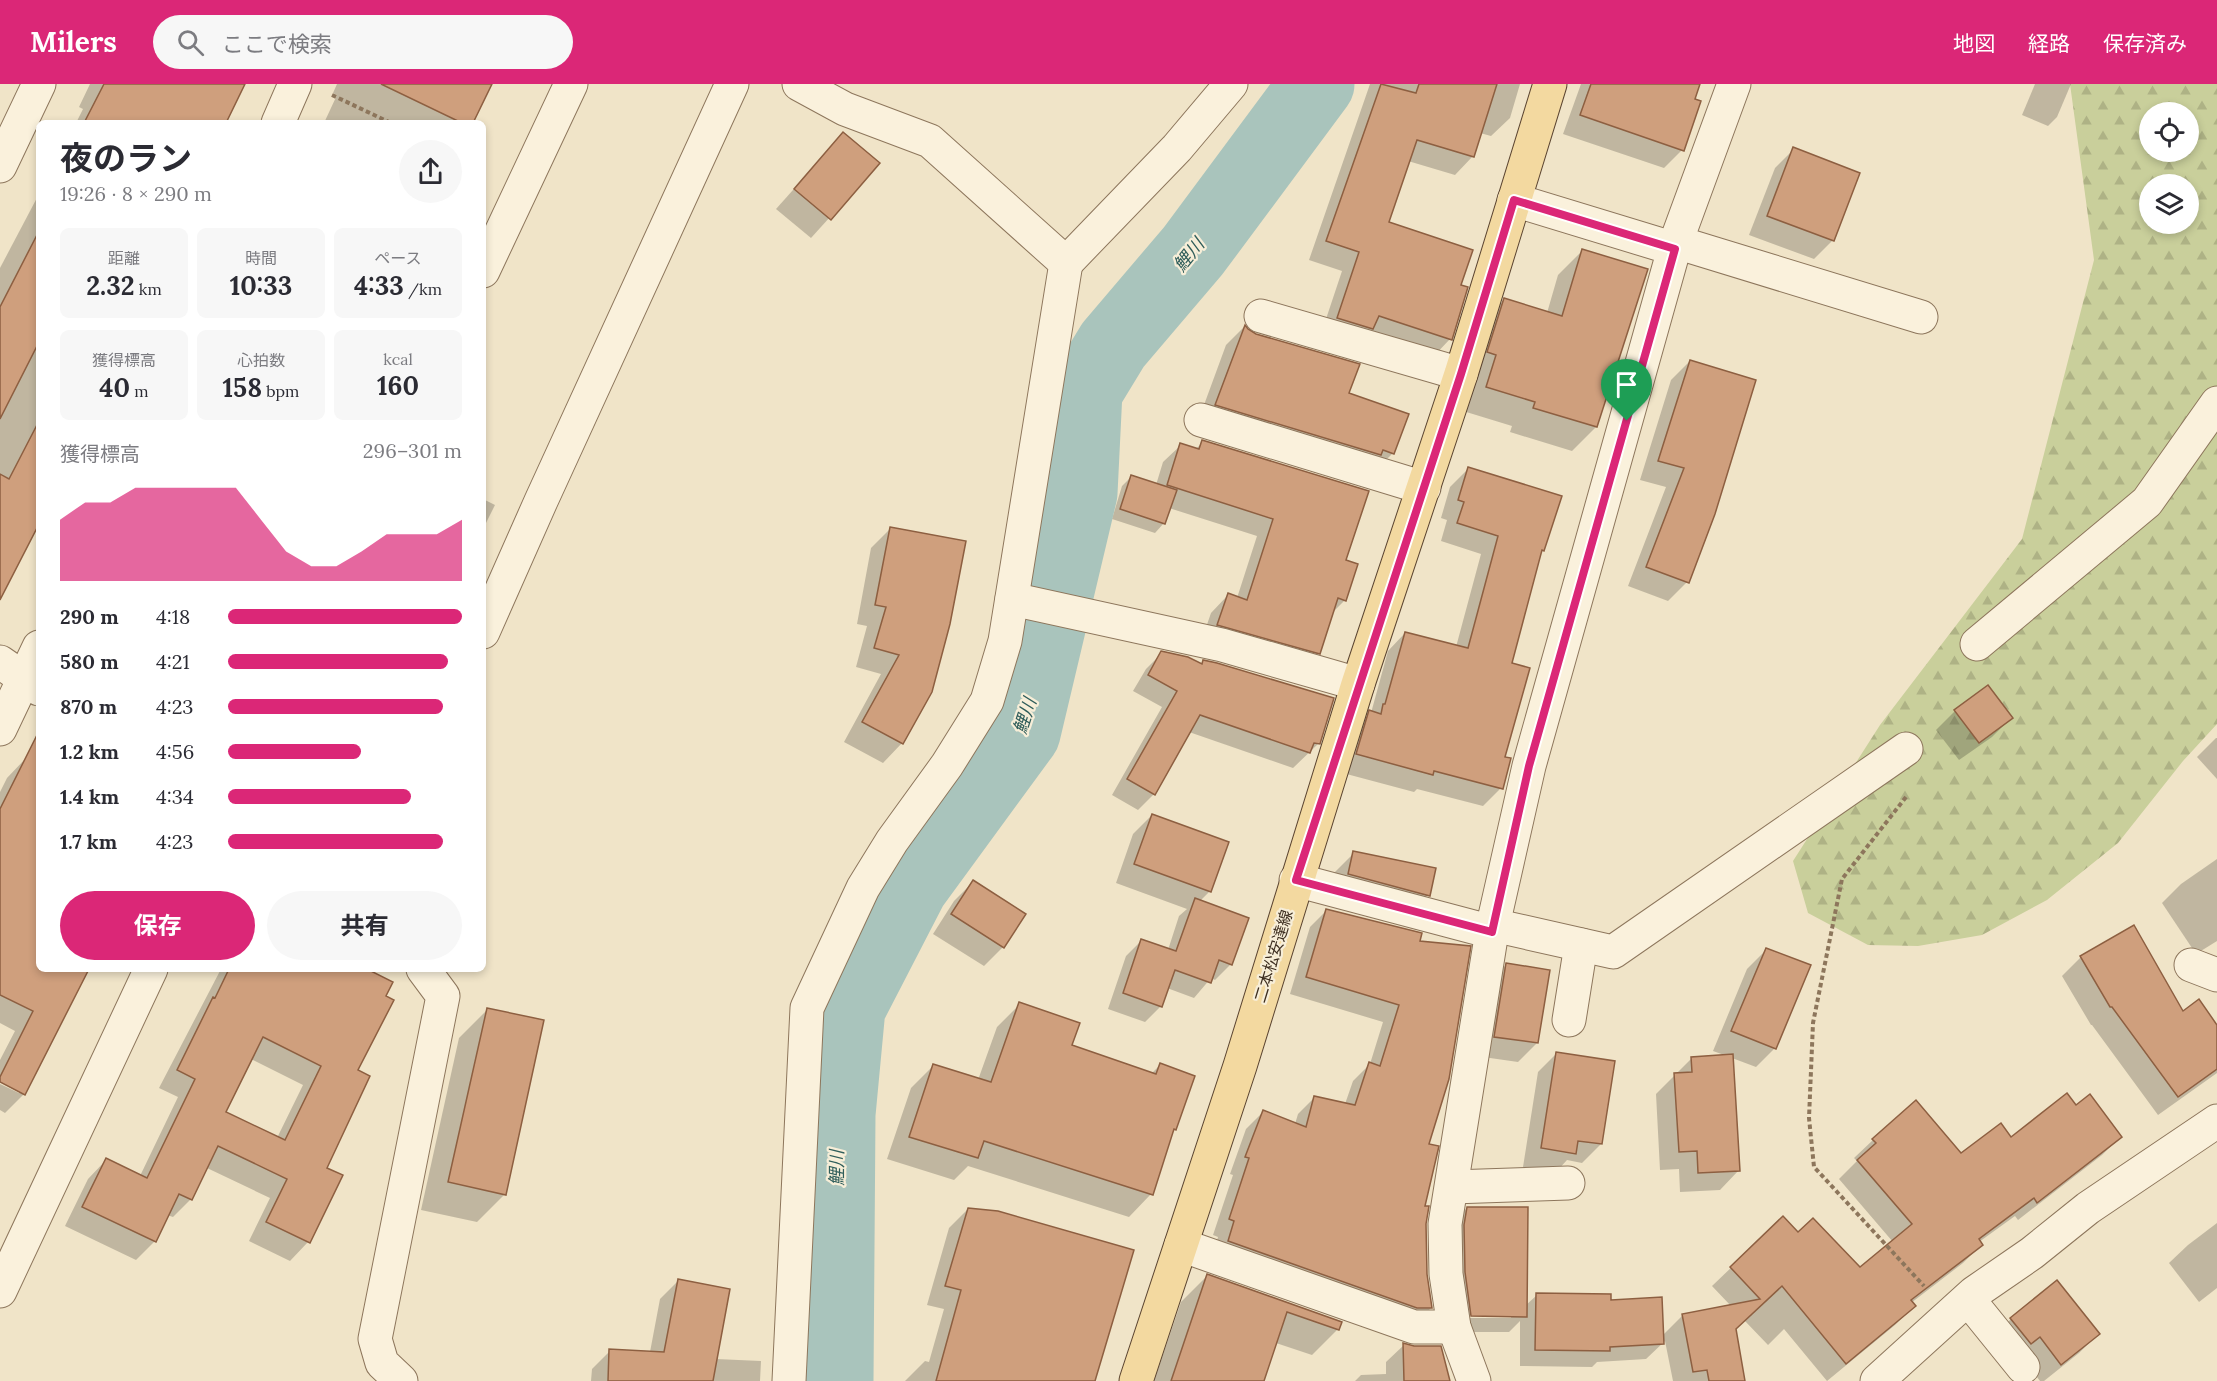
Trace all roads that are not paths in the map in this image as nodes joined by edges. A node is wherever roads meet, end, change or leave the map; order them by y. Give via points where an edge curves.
1 (39, 84) edge
2 (295, 84) edge
3 (571, 84) edge
4 (732, 84) edge
5 (799, 84) edge
6 (1231, 84) edge
7 (1550, 84) edge
8 (1734, 84) edge
9 (279, 120) edge
10 (0, 166) edge
11 (1514, 200) junction
12 (1675, 245) junction
13 (1066, 263) junction
14 (486, 265) edge
15 (1261, 316) dead end
16 (1920, 317) dead end
17 (1461, 374) junction
18 (2217, 403) edge
19 (1200, 420) dead end
20 (1424, 488) junction
21 (1018, 600) junction
22 (486, 625) edge
23 (1977, 644) dead end
24 (36, 652) edge
25 (21, 677) edge
26 (1358, 684) junction
27 (0, 729) edge
28 (1906, 749) dead end
29 (1296, 880) junction
30 (1493, 929) junction
31 (1581, 945) junction
32 (150, 972) edge
33 (425, 972) edge
34 (1569, 1020) dead end
35 (2217, 1121) edge
36 (1568, 1182) dead end
37 (1452, 1187) junction
38 (1180, 1245) junction
39 (0, 1291) edge
40 (1959, 1306) junction
41 (1454, 1327) junction
42 (2023, 1367) dead end
43 (401, 1381) edge
44 (789, 1381) edge
45 (1136, 1381) edge
46 (1474, 1381) edge
47 (1877, 1381) edge

1 - 10 street
2 - 9 street
3 - 14 street
4 - 22 street
5 - 13 street via 845,109 930,141
6 - 13 street via 1177,148
7 - 11 main road, 二本松安達線
8 - 12 street
11 - 12 street
11 - 17 main road, 二本松安達線
12 - 16 street
12 - 30 street via 1529,766
13 - 21 street
15 - 17 street
17 - 20 main road, 二本松安達線
18 - 23 street via 2148,502
19 - 20 street
20 - 26 main road, 二本松安達線
21 - 26 street via 1222,645
21 - 44 street via 987,701 863,888 807,1008
24 - 25 street
25 - 27 street
26 - 29 main road, 二本松安達線
28 - 31 street via 1613,952
29 - 30 street
29 - 38 main road, 二本松安達線
30 - 31 street
30 - 37 street
31 - 34 street
32 - 39 street
33 - 43 street via 443,996 375,1339 382,1363
35 - 40 street via 2088,1208
36 - 37 street
37 - 41 street via 1445,1224 1446,1274
38 - 41 street via 1414,1328
38 - 45 main road, 二本松安達線
40 - 42 street
40 - 47 street
41 - 46 street

